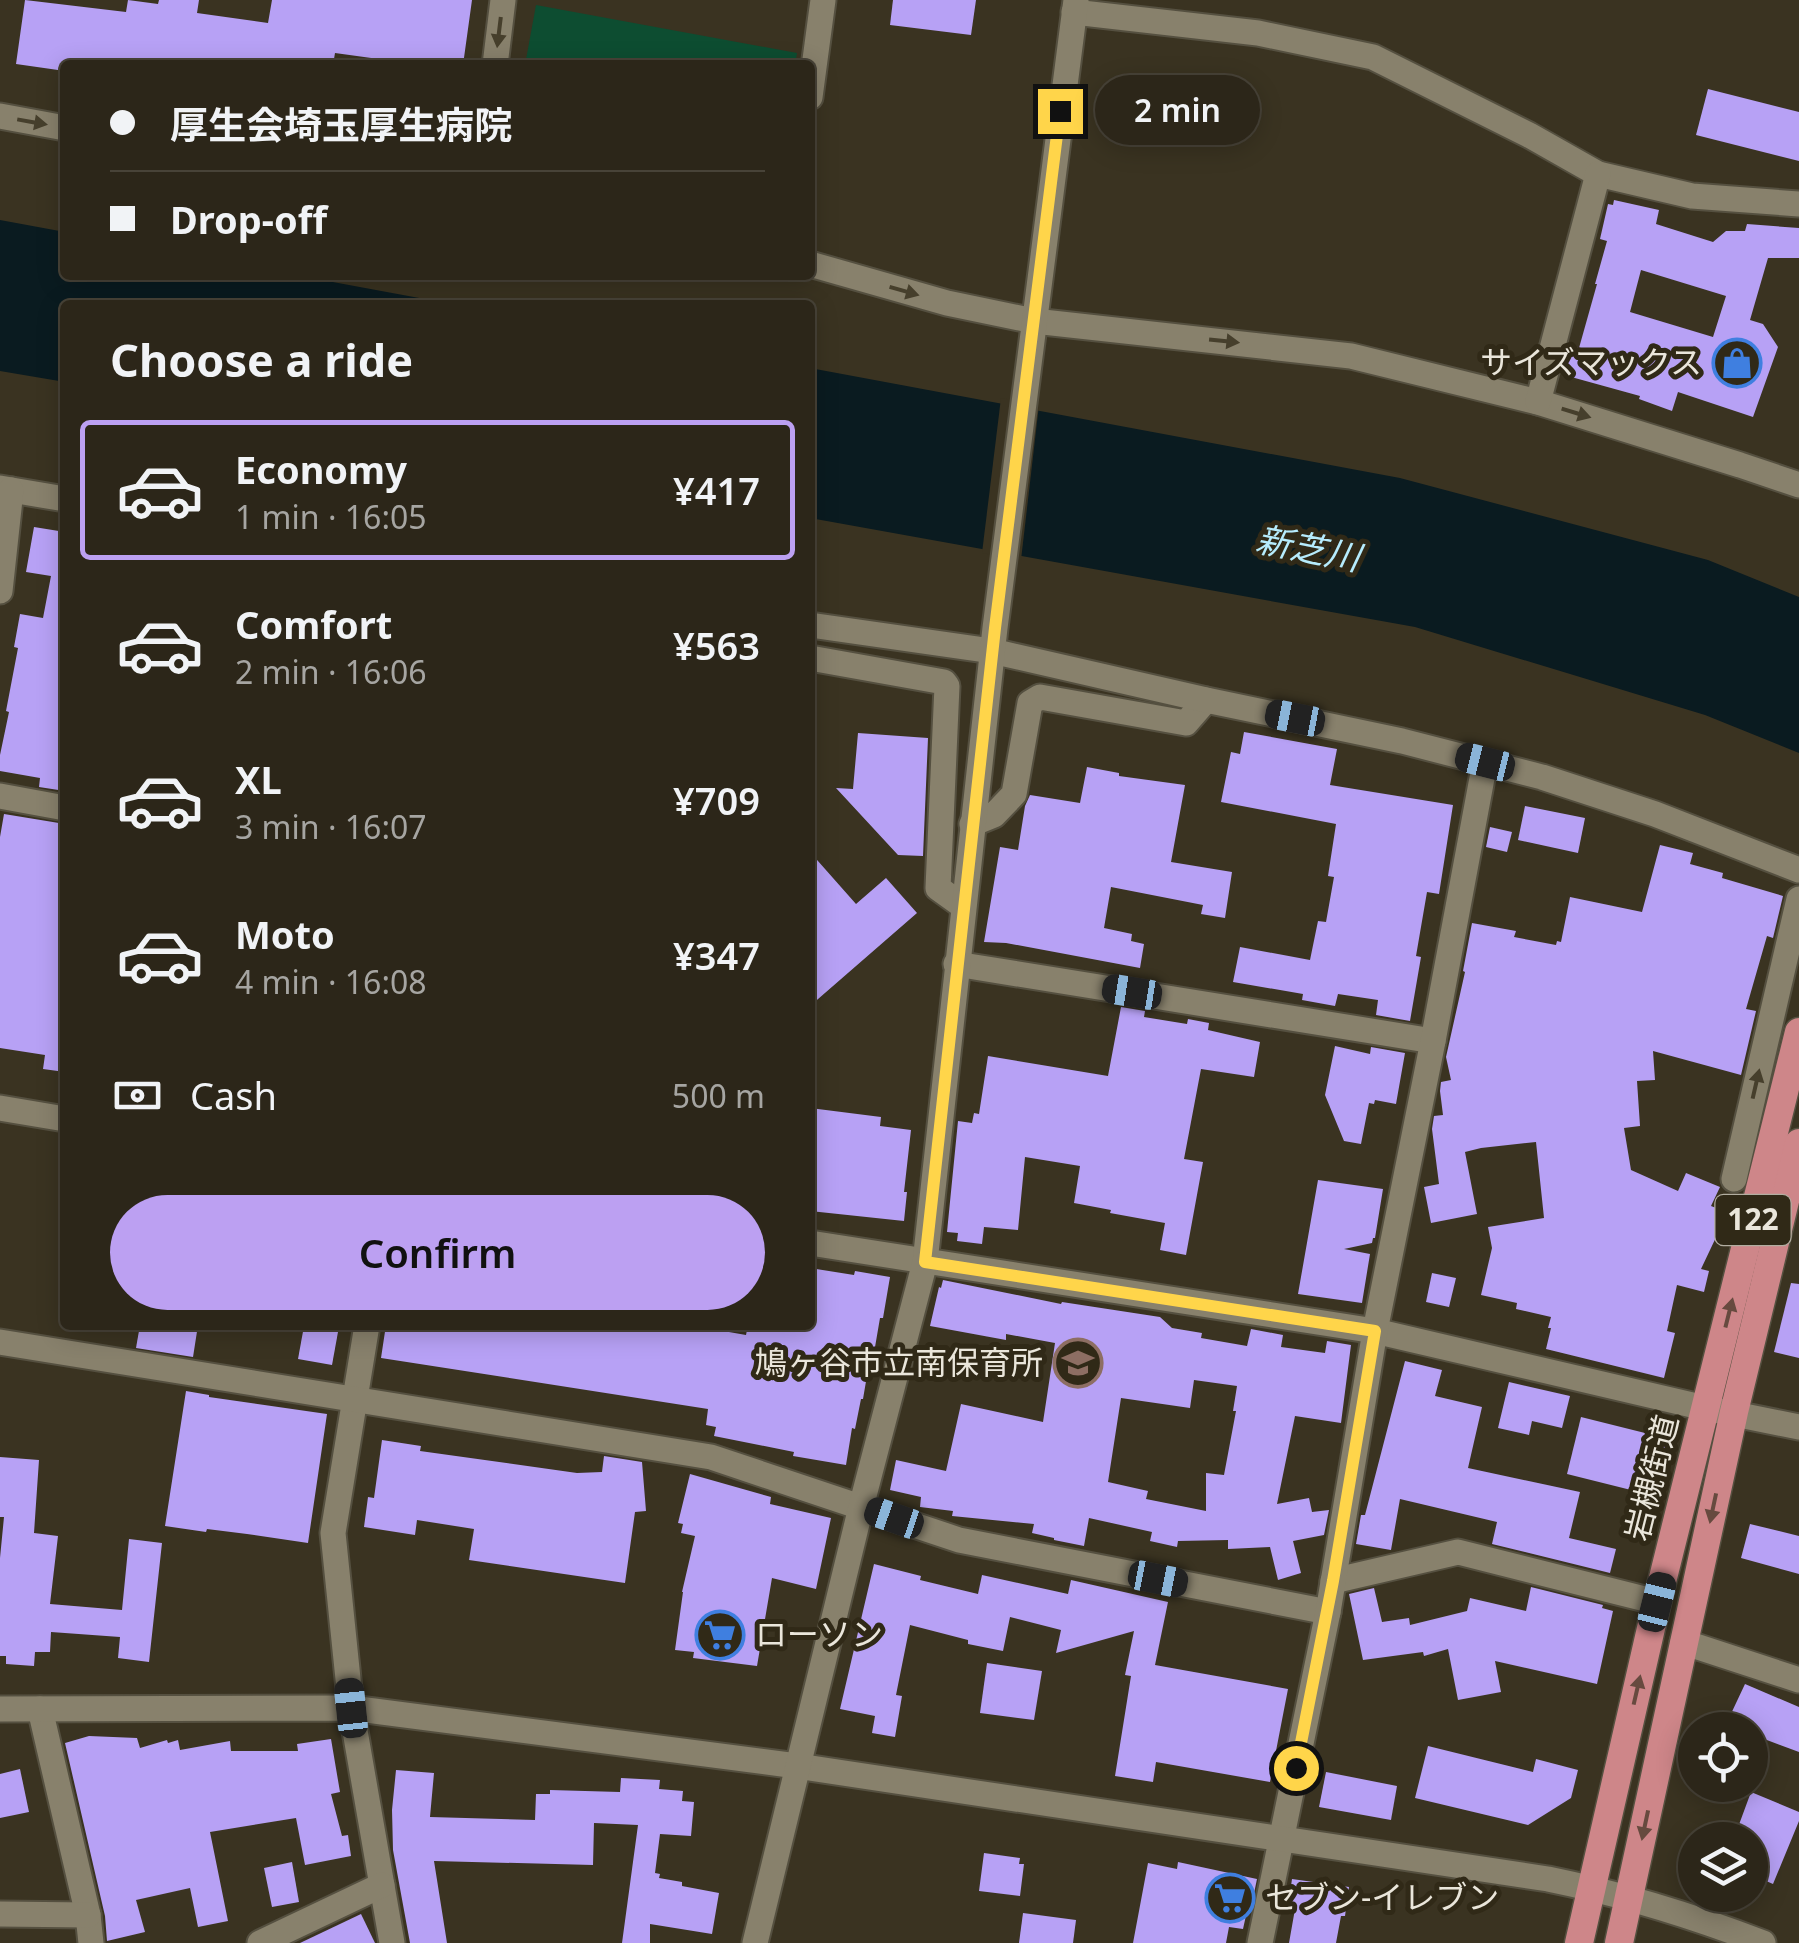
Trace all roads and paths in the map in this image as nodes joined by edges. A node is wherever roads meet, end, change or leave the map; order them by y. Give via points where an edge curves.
1 (503, 0) edge
2 (823, 0) edge
3 (1075, 6) edge
4 (497, 60) edge
5 (815, 60) edge
6 (0, 116) edge
7 (60, 127) edge
8 (1598, 174) junction
9 (1799, 204) edge
10 (815, 265) edge
11 (1033, 329) junction
12 (1538, 402) junction
13 (1799, 486) edge
14 (6, 489) edge
15 (60, 498) edge
16 (0, 591) edge
17 (815, 625) edge
18 (994, 639) junction
19 (815, 659) edge
20 (1206, 700) junction
21 (1485, 762) junction
22 (0, 796) edge
23 (60, 807) edge
24 (972, 824) junction
25 (1799, 870) edge
26 (1799, 900) edge
27 (963, 906) junction
28 (956, 964) junction
29 (1799, 1032) edge
30 (1433, 1041) junction
31 (0, 1108) edge
32 (60, 1118) edge
33 (1799, 1143) edge
34 (1734, 1179) dead end
35 (1792, 1200) edge
36 (815, 1244) edge
37 (925, 1262) junction
38 (366, 1330) edge
39 (1375, 1331) junction
40 (0, 1342) edge
41 (355, 1400) junction
42 (1705, 1408) junction
43 (1734, 1412) junction
44 (1799, 1427) edge
45 (861, 1506) junction
46 (1333, 1581) junction
47 (1657, 1602) junction
48 (1328, 1612) junction
49 (1684, 1642) junction
50 (1799, 1680) edge
51 (40, 1708) junction
52 (351, 1708) junction
53 (0, 1709) edge
54 (798, 1766) junction
55 (1281, 1838) junction
56 (382, 1885) junction
57 (1592, 1888) junction
58 (1630, 1897) junction
59 (0, 1914) edge
60 (88, 1914) junction
61 (91, 1943) edge
62 (260, 1943) edge
63 (392, 1943) edge
64 (755, 1943) edge
65 (1260, 1943) edge
66 (1579, 1943) edge
67 (1620, 1943) edge
68 (1763, 1943) edge

1 -> 4 street
2 - 5 street
3 - 8 street via 1373,58
3 - 11 street
6 -> 7 street
8 - 9 street via 1692,196
8 - 12 street
10 -> 11 street
11 -> 12 street via 1100,327 1351,356
11 - 18 street
12 -> 13 street
14 - 15 street
14 - 16 street
17 - 18 street
18 - 20 street
18 - 24 street
19 - 27 street via 947,686 938,888
20 - 21 street
20 - 24 street via 1186,723 1040,697 1030,703 1014,794 994,815
21 - 25 street via 1655,814
21 - 30 street
22 - 23 street
24 - 27 street
34 -> 26 street
27 - 28 street
28 - 30 street
28 - 37 street
42 -> 29 highway, 岩槻街道 / 122
30 - 39 street
31 - 32 street
33 - 35 highway, 岩槻街道 / 122
35 - 43 highway, 岩槻街道 / 122
36 - 37 street
37 - 39 street
37 - 45 street
38 - 41 street
39 - 42 street
39 - 46 street
40 - 41 street
41 - 45 street via 712,1456
41 - 52 street via 333,1533
42 - 43 street
42 - 47 highway, 岩槻街道 / 122
43 - 44 street
43 -> 49 highway, 岩槻街道 / 122
45 - 48 street via 959,1540
45 - 54 street
46 - 47 street via 1458,1552
46 - 48 street
57 -> 47 highway, 岩槻街道 / 122
48 - 55 street
49 - 50 street
49 -> 58 highway, 岩槻街道 / 122
51 - 52 street
51 - 53 street
51 - 60 street
52 - 54 street
52 - 56 street
54 - 55 street
54 - 64 street
55 - 57 street
55 - 65 street
56 - 62 street
56 - 63 street
57 - 58 street
57 - 66 highway, 岩槻街道 / 122
58 - 67 highway, 岩槻街道 / 122
58 - 68 street
59 - 60 street
60 - 61 street

